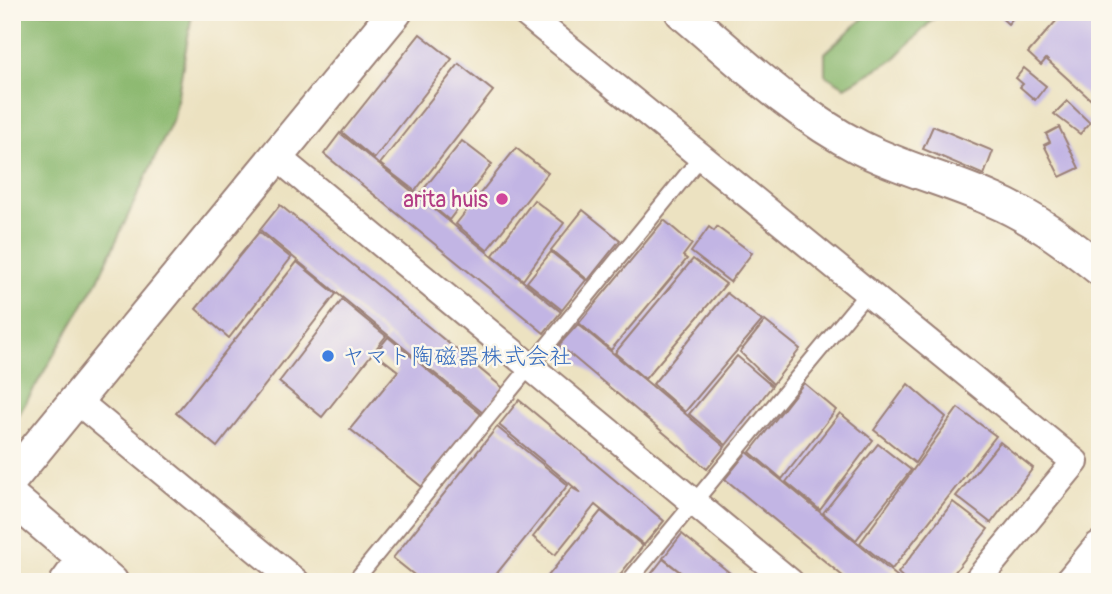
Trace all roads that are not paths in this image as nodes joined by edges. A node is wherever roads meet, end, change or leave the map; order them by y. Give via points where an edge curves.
1 (395, 12) edge
2 (524, 12) edge
3 (682, 12) edge
4 (277, 157) junction
5 (701, 157) junction
6 (1100, 269) edge
7 (867, 293) junction
8 (531, 367) junction
9 (76, 400) junction
10 (12, 478) edge
11 (12, 498) edge
12 (694, 502) junction
13 (1100, 548) edge
14 (72, 569) edge
15 (1074, 581) edge
16 (111, 582) edge
17 (296, 582) edge
18 (354, 582) edge
19 (628, 582) edge
20 (790, 582) edge
21 (976, 582) edge

1 - 4 street
2 - 5 street
3 - 6 street via 814,121 860,147 1024,215
4 - 8 street
4 - 9 street
5 - 7 street
5 - 8 lane
7 - 12 lane
7 - 21 street via 1075,462
8 - 12 street
8 - 18 lane
9 - 10 street
9 - 17 street
11 - 14 street
12 - 19 lane
12 - 20 street
13 - 15 street
14 - 16 street

